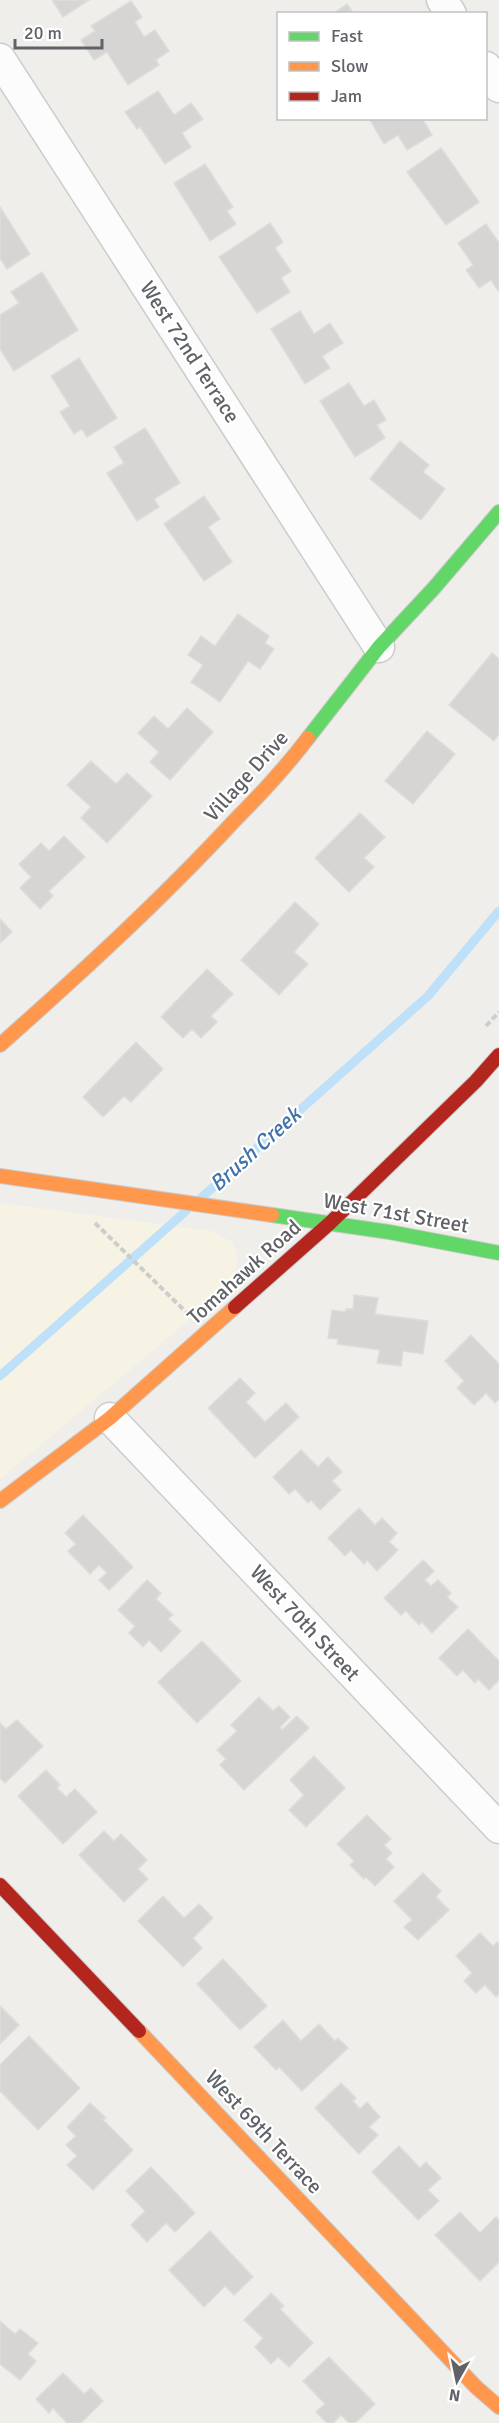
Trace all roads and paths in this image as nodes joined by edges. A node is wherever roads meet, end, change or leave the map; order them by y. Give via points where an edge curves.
1 (0, 59) edge
2 (487, 69) edge
3 (499, 87) edge
4 (499, 512) edge
5 (380, 647) junction
6 (0, 1045) edge
7 (499, 1055) edge
8 (0, 1176) edge
9 (330, 1223) junction
10 (109, 1233) dead end
11 (499, 1253) edge
12 (189, 1314) dead end
13 (110, 1418) junction
14 (0, 1501) edge
15 (499, 1828) edge
16 (0, 1885) edge
17 (499, 2407) edge

1 - 5 street, West 72nd Terrace
2 - 3 street
4 - 5 street, Village Drive
5 - 6 street, Village Drive via 289,763 206,852 114,943
7 - 9 street, Tomahawk Road
8 - 9 street, West 71st Street
9 - 11 street, West 71st Street
9 - 13 street, Tomahawk Road
10 - 12 path
13 - 14 street, Tomahawk Road
13 - 15 street, West 70th Street
16 - 17 street, West 69th Terrace

